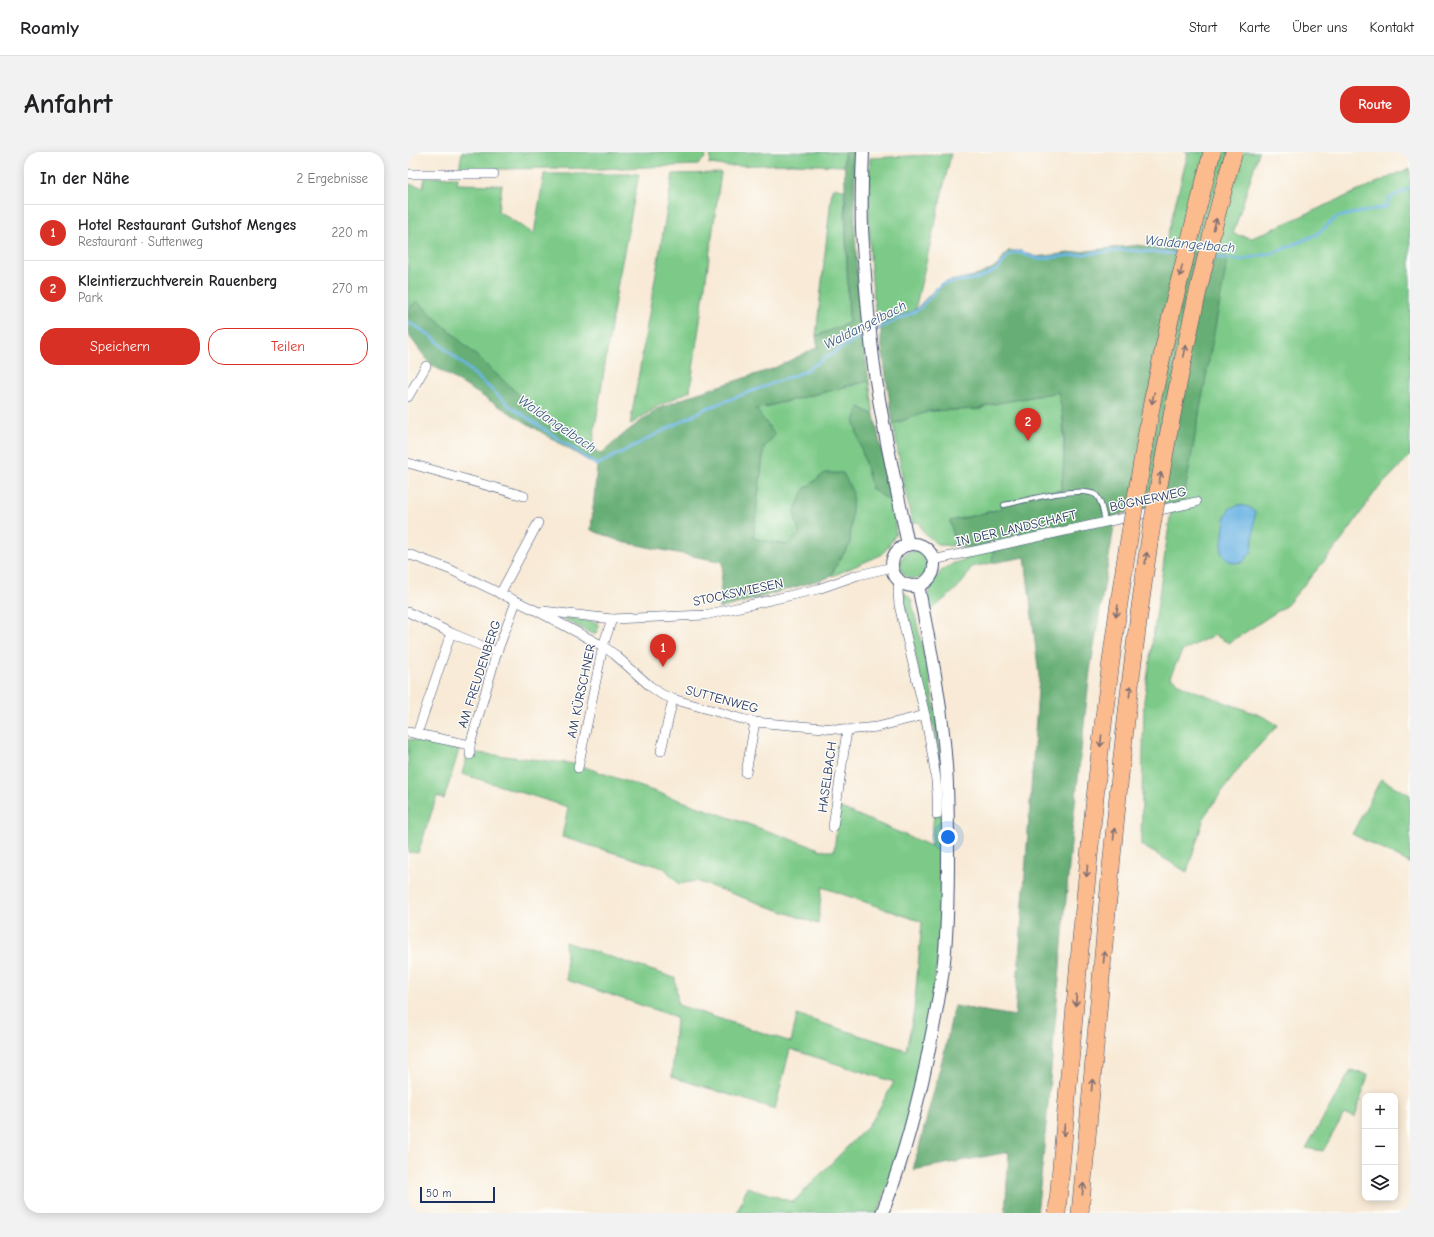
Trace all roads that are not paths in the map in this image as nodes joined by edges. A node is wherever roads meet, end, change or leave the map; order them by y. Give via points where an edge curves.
1 (863, 152) edge
2 (1212, 152) edge
3 (1234, 152) edge
4 (408, 174) edge
5 (494, 174) dead end
6 (426, 366) dead end
7 (408, 397) edge
8 (408, 463) edge
9 (524, 496) dead end
10 (1196, 502) dead end
11 (1004, 505) dead end
12 (1105, 521) junction
13 (538, 523) dead end
14 (908, 545) junction
15 (408, 554) edge
16 (933, 560) junction
17 (892, 568) junction
18 (918, 585) junction
19 (898, 586) junction
20 (500, 594) junction
21 (516, 602) junction
22 (537, 611) junction
23 (408, 612) edge
24 (612, 619) junction
25 (451, 633) junction
26 (603, 646) junction
27 (497, 652) junction
28 (673, 699) junction
29 (925, 715) junction
30 (755, 722) junction
31 (847, 730) junction
32 (412, 733) edge
33 (470, 745) junction
34 (662, 751) dead end
35 (470, 754) dead end
36 (578, 768) dead end
37 (746, 773) dead end
38 (936, 814) dead end
39 (833, 827) dead end
40 (882, 1213) edge
41 (1057, 1213) edge
42 (1080, 1213) edge

1 - 14 street via 862,226 867,309 894,484
2 -> 41 highway, bridge via 1152,402 1118,607 1105,703 1084,906
42 -> 3 highway, bridge via 1121,764 1139,609 1173,408 1193,310
4 - 5 street
6 - 7 street
8 - 9 street
10 - 12 street, BÖGNERWEG
11 - 12 lane via 1071,492 1090,493 1097,496 1101,503
12 - 16 street, IN DER LANDSCHAFT
13 - 20 street
14 - 16 street via 922,546 928,550
14 - 17 street via 898,551
15 - 20 street via 449,569
16 - 18 street via 934,570 931,577
17 - 19 street
17 - 24 street, STOCKSWIESEN via 705,615
18 - 19 street
18 - 40 street via 940,709 946,766 948,909 944,962 923,1076 910,1133
19 - 29 street via 899,605
20 - 21 street
21 - 22 street
21 - 27 street, AM FREUDENBERG
22 - 24 street, STOCKSWIESEN
22 - 26 street, SUTTENWEG
23 - 25 street
24 - 26 street, AM KÜRSCHNER
25 - 27 street
25 - 32 street
26 - 28 street, SUTTENWEG via 650,686
26 - 36 street, AM KÜRSCHNER
27 - 33 street, AM FREUDENBERG
28 - 30 street, SUTTENWEG
28 - 34 street
29 - 31 street, SUTTENWEG via 877,727
29 - 38 street via 932,751
30 - 31 street, SUTTENWEG
30 - 37 street
31 - 39 street, HASELBACH
32 - 33 street
33 - 35 street, AM FREUDENBERG

